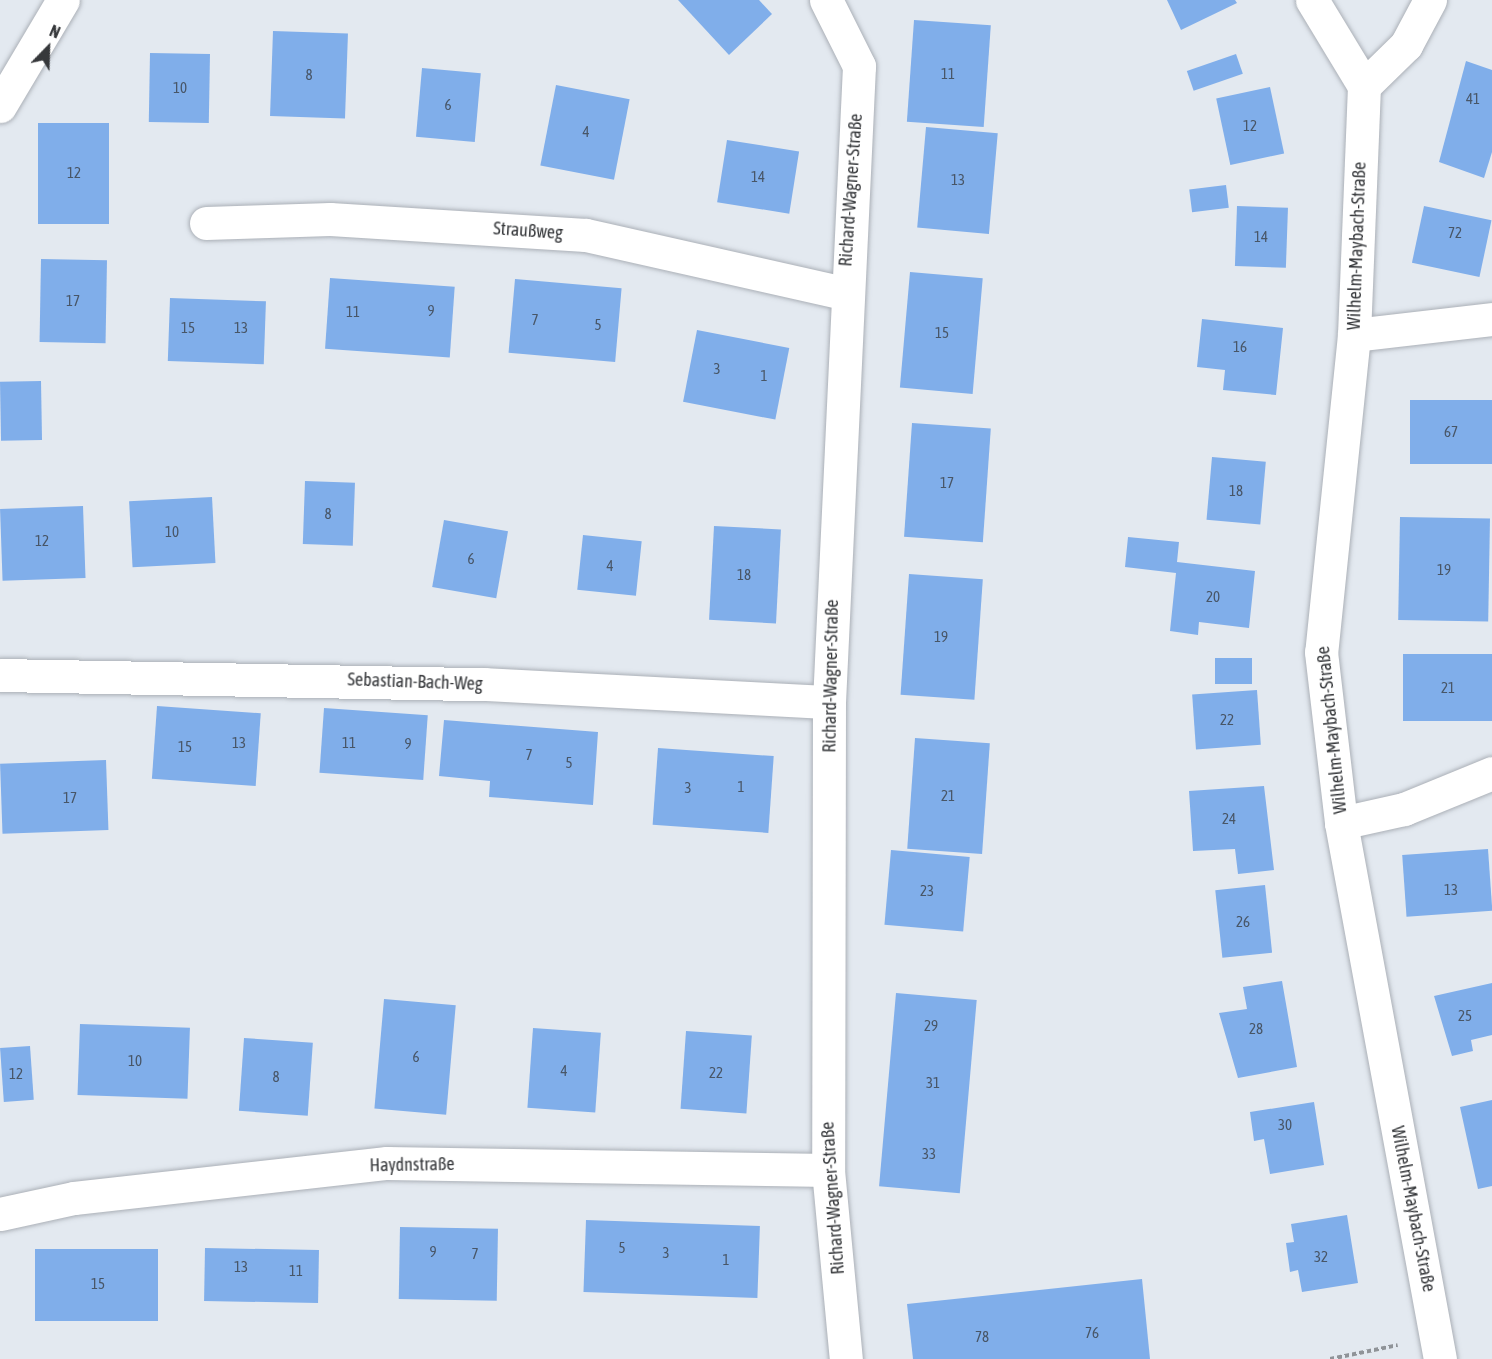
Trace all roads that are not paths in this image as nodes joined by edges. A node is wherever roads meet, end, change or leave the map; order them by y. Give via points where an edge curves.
1 (63, 0) edge
2 (826, 0) edge
3 (1312, 0) edge
4 (1430, 0) edge
5 (1364, 86) junction
6 (0, 106) edge
7 (206, 223) dead end
8 (844, 293) junction
9 (1492, 319) edge
10 (1354, 335) junction
11 (0, 675) edge
12 (829, 702) junction
13 (1492, 773) edge
14 (1341, 823) junction
15 (828, 1170) junction
16 (0, 1214) edge
17 (1438, 1348) edge
18 (846, 1359) edge

1 - 6 street
2 - 8 street, Richard-Wagner-Straße via 859,66
3 - 5 street
4 - 5 street via 1406,45
5 - 10 street, Wilhelm-Maybach-Straße
7 - 8 street, Straußweg via 330,219 586,235
8 - 12 street, Richard-Wagner-Straße
9 - 10 street
10 - 14 street, Wilhelm-Maybach-Straße via 1321,652
11 - 12 street, Sebastian-Bach-Weg via 484,684
12 - 15 street, Richard-Wagner-Straße
13 - 14 street via 1404,809
14 - 17 street, Wilhelm-Maybach-Straße
15 - 16 street, Haydnstraße via 387,1163 74,1198
15 - 18 street, Richard-Wagner-Straße

